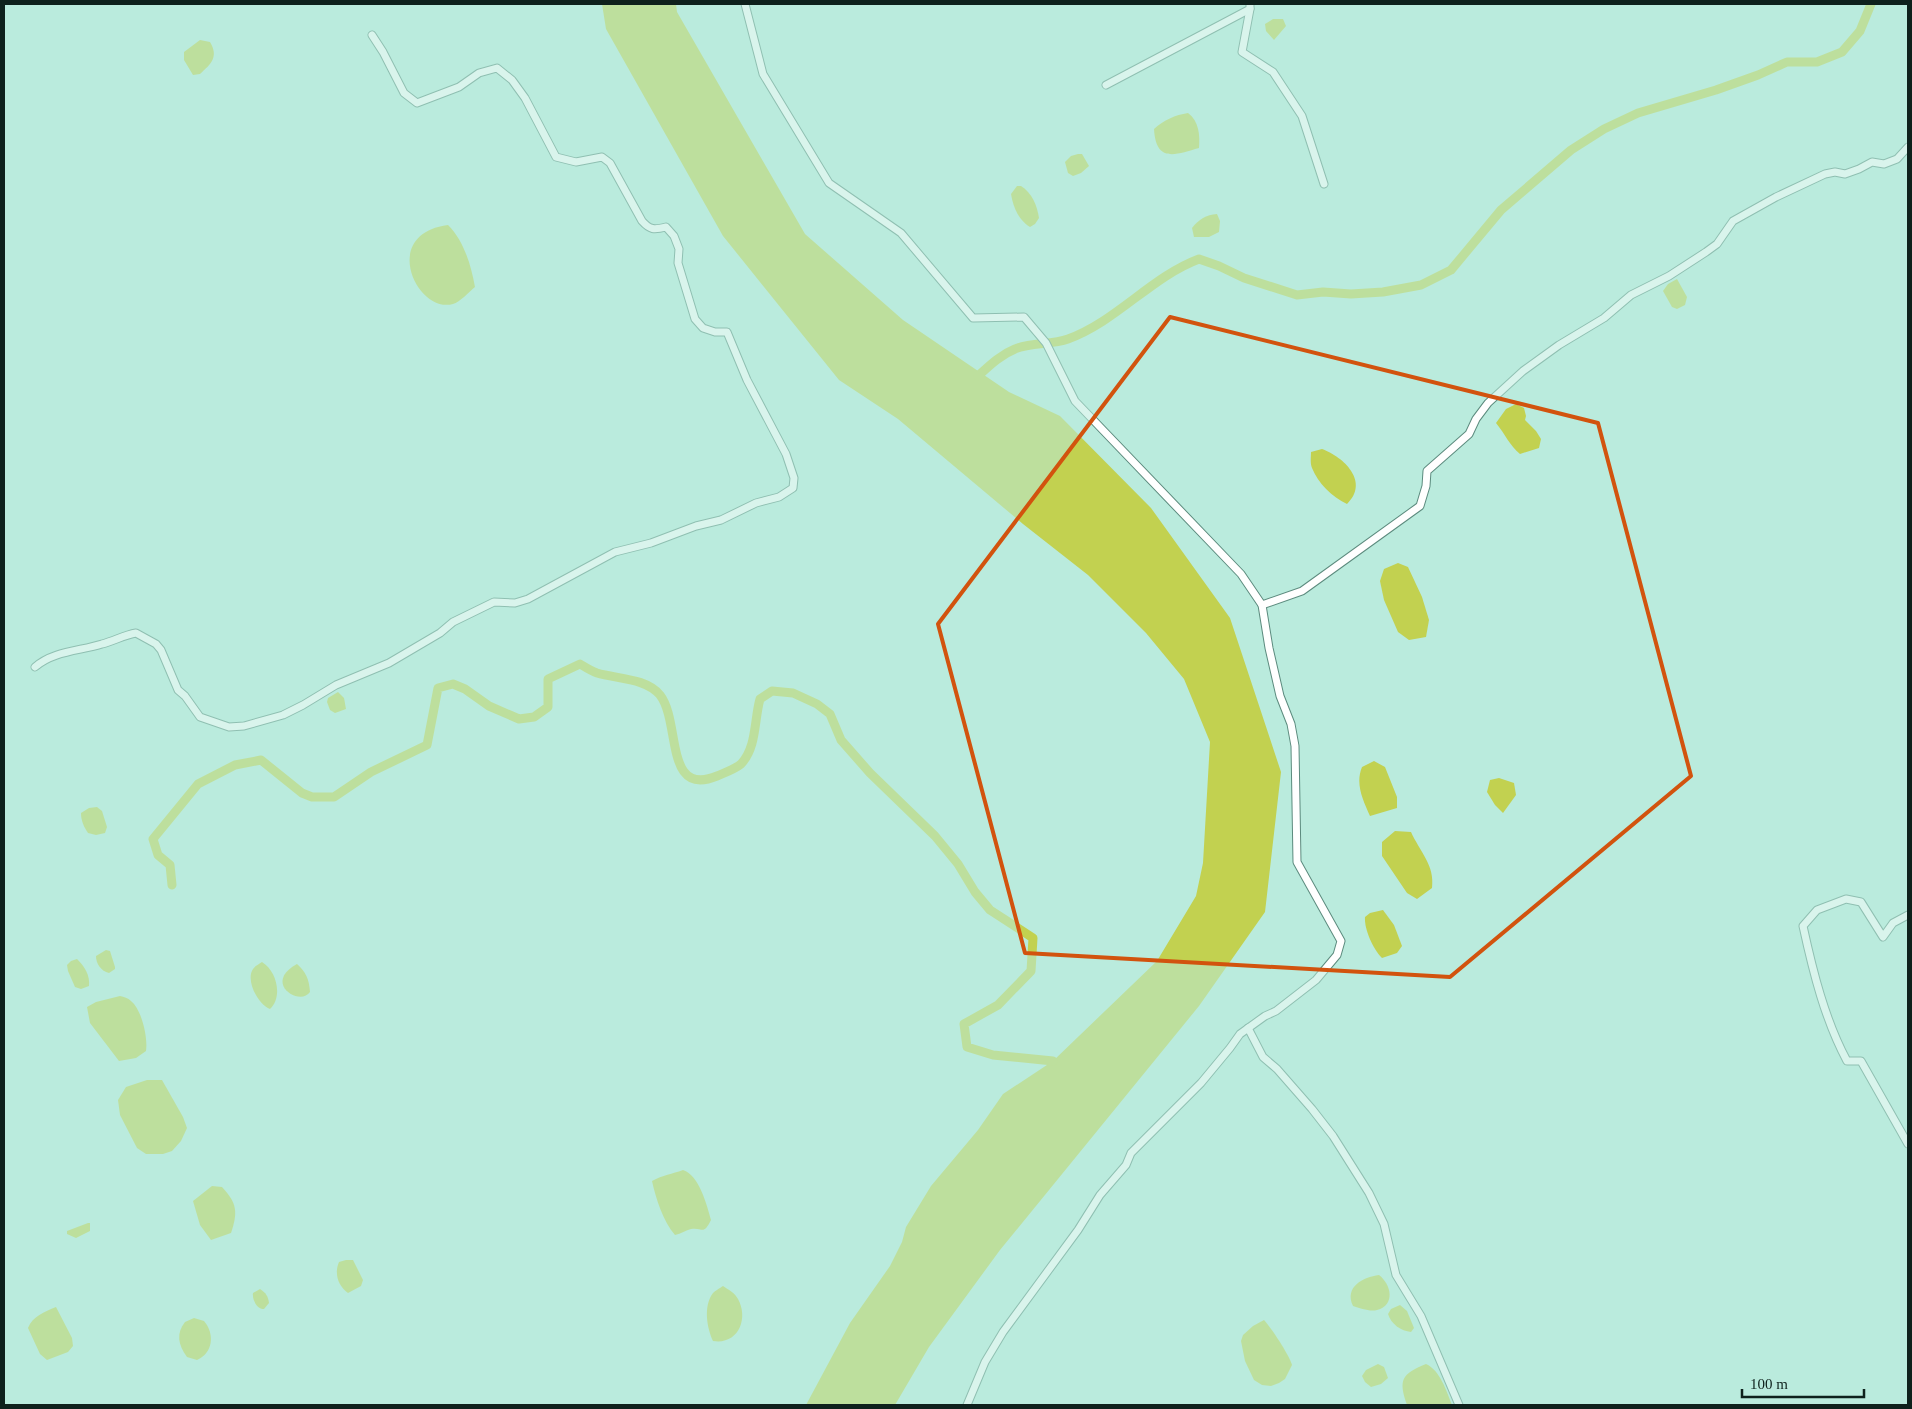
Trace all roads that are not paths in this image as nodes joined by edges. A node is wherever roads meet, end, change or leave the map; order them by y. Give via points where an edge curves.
1 (745, 4) edge
2 (1250, 7) edge
3 (372, 35) dead end
4 (1106, 85) dead end
5 (1908, 147) edge
6 (1324, 184) dead end
7 (1262, 605) junction
8 (35, 667) dead end
9 (1908, 914) edge
10 (1248, 1028) junction
11 (1908, 1144) edge
12 (967, 1405) edge
13 (1459, 1405) edge

1 - 7 street via 763,74 829,183 901,233 972,318 1024,317 1046,343 1075,401 1241,574
2 - 4 street
2 - 6 street via 1242,52 1273,72 1302,116
3 - 8 street via 404,93 417,103 497,68 512,80 524,98 556,157 576,162 602,157 610,163 648,228 654,230 666,226 674,236 679,249 678,263 695,319 702,328 727,332 747,380 786,454 794,478 793,488 779,497 756,503 721,520 615,552 528,599 516,603 494,602 453,622 389,663 336,685 283,715 244,726 229,727 200,717 178,690 161,650 136,633 50,657
5 - 7 street via 1898,159 1884,164 1872,162 1845,174 1825,174 1733,221 1717,244 1669,276 1631,295 1604,318 1559,345 1488,403 1470,434 1427,471 1420,506 1302,591
7 - 10 street via 1280,696 1295,746 1297,862 1340,941 1337,955 1316,980
9 - 11 street via 1893,923 1883,937 1861,902 1846,899 1817,910 1803,926 1837,1042 1847,1061 1861,1061
10 - 12 street via 1131,1153 1126,1165 1100,1196 1003,1332 985,1362
10 - 13 street via 1263,1058 1312,1109 1369,1193 1384,1224 1396,1275 1421,1316

